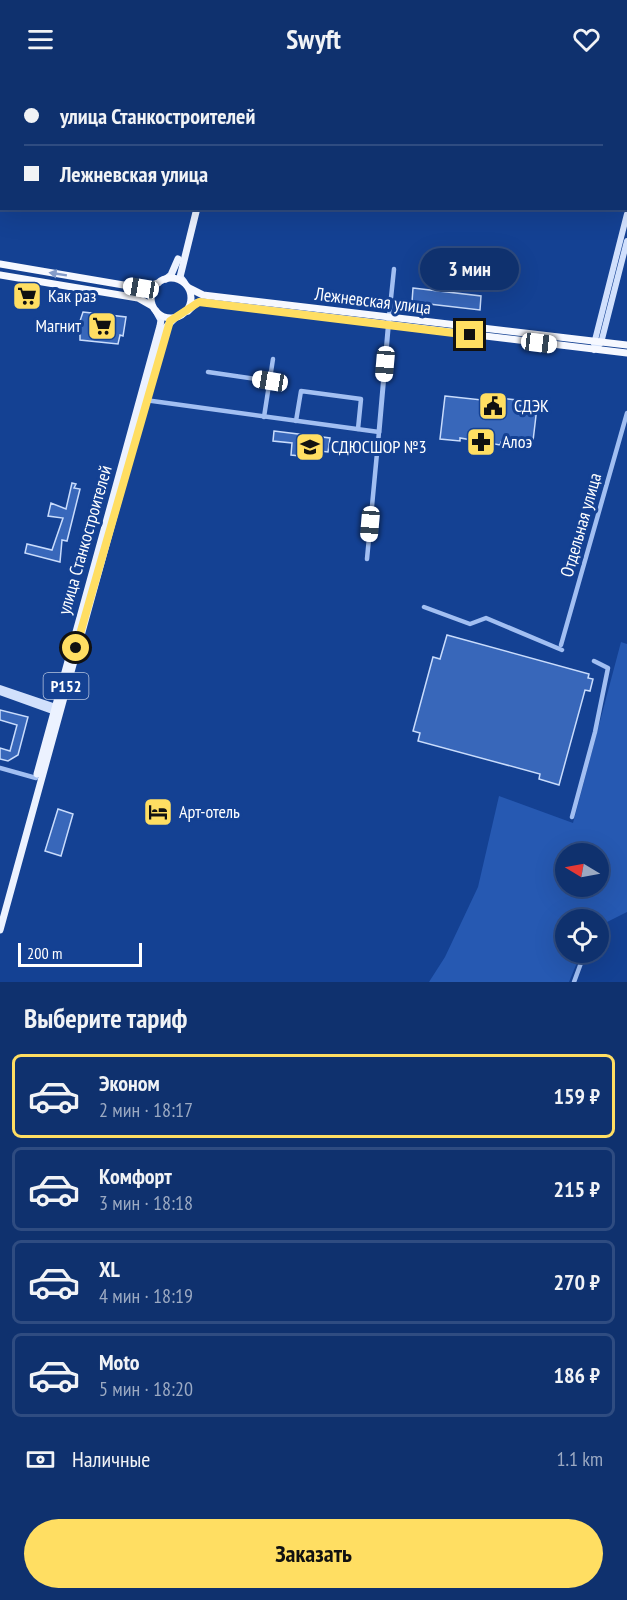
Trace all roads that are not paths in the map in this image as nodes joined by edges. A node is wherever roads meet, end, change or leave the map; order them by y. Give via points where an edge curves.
1 (191, 210) edge
2 (196, 210) edge
3 (627, 214) edge
4 (627, 241) edge
5 (0, 264) edge
6 (394, 269) dead end
7 (0, 275) edge
8 (166, 279) junction
9 (158, 283) junction
10 (186, 285) junction
11 (154, 308) junction
12 (188, 311) junction
13 (389, 318) junction
14 (174, 319) junction
15 (388, 326) junction
16 (597, 345) junction
17 (627, 345) edge
18 (627, 353) edge
19 (273, 359) dead end
20 (208, 372) dead end
21 (270, 381) junction
22 (146, 400) junction
23 (627, 413) edge
24 (264, 417) junction
25 (296, 421) junction
26 (358, 429) junction
27 (379, 432) junction
28 (367, 559) dead end
29 (424, 607) dead end
30 (594, 661) dead end
31 (0, 690) edge
32 (56, 709) junction
33 (0, 768) edge
34 (36, 778) junction
35 (572, 817) dead end
36 (0, 918) edge
37 (0, 930) edge
38 (581, 963) edge
39 (574, 982) edge

1 - 8 main road via 176,268
2 - 10 main road via 181,267 180,277
3 - 16 main road
4 - 16 main road
9 -> 5 highway via 141,288
6 - 13 street
7 - 11 highway via 138,298
8 - 9 highway
8 - 10 highway via 174,278
9 - 11 highway via 152,293
10 - 12 highway via 192,299
10 - 13 highway, Лежневская улица via 203,295
11 - 14 highway via 163,317
11 - 32 main road, улица Станкостроителей / Р152 via 160,326
12 - 14 highway
12 - 15 highway, Лежневская улица via 202,302
13 - 15 street
13 - 16 highway, Лежневская улица
14 - 22 main road, улица Станкостроителей / Р152 via 167,325
15 - 16 highway, Лежневская улица
15 - 27 street
16 - 17 highway, Лежневская улица
16 - 18 highway, Лежневская улица
19 - 21 street
20 - 21 street
21 - 24 street
22 - 24 street
22 - 32 main road, улица Станкостроителей / Р152
23 - 29 street, Отдельная улица via 562,647 486,618 470,624
24 - 25 street
25 - 26 street
25 - 26 street via 301,391 361,399
26 - 27 street
27 - 28 street
30 - 35 street via 608,668
31 - 32 main road
32 - 34 main road, улица Станкостроителей / Р152
32 - 37 main road, улица Станкостроителей / Р152
33 - 34 street
34 - 36 main road, улица Станкостроителей / Р152
38 - 39 street

